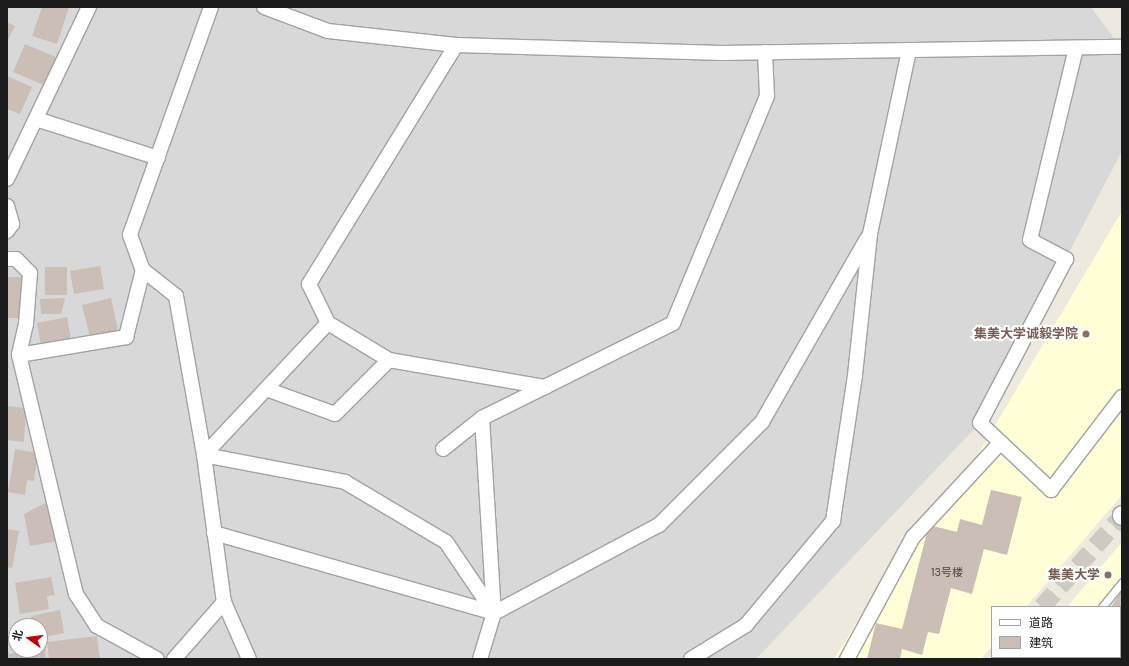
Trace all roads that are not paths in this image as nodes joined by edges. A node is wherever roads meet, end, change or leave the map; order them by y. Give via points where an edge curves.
1 (89, 7) edge
2 (211, 7) edge
3 (264, 7) edge
4 (456, 45) junction
5 (1122, 47) edge
6 (1076, 48) junction
7 (909, 50) junction
8 (765, 52) junction
9 (36, 119) junction
10 (158, 158) junction
11 (7, 179) edge
12 (7, 206) edge
13 (7, 231) edge
14 (870, 234) junction
15 (7, 259) edge
16 (143, 270) junction
17 (328, 323) junction
18 (19, 355) junction
19 (389, 360) junction
20 (546, 387) junction
21 (266, 389) junction
22 (1122, 397) edge
23 (482, 418) junction
24 (999, 444) junction
25 (443, 449) dead end
26 (204, 455) junction
27 (214, 533) junction
28 (1122, 582) edge
29 (224, 602) junction
30 (1103, 606) edge
31 (494, 613) junction
32 (157, 659) edge
33 (174, 659) edge
34 (249, 659) edge
35 (480, 659) edge
36 (691, 659) edge
37 (847, 659) edge

1 - 9 street
2 - 10 street
3 - 4 street via 328,31
4 - 8 street
4 - 17 street via 309,284
5 - 6 street
6 - 7 street
6 - 24 street via 1030,240 1066,259 980,423
7 - 8 street
7 - 14 street
8 - 20 street via 767,96 673,323
9 - 10 street
9 - 11 street
10 - 16 street via 130,235
12 - 13 street via 12,224
14 - 31 street via 762,422 659,525
14 - 36 street via 855,375 834,521 746,625
15 - 18 street via 16,259 30,273 26,324
16 - 18 street via 126,337
16 - 26 street via 176,296
17 - 19 street
17 - 21 street
18 - 32 street via 76,594 97,626
19 - 20 street
19 - 21 street via 335,414
20 - 23 street
21 - 26 street
22 - 24 street via 1051,490
23 - 25 street
23 - 31 street
24 - 37 street via 913,537
26 - 27 street
26 - 31 street via 345,482 446,542
27 - 29 street
27 - 31 street
28 - 30 lane
29 - 33 street
29 - 34 street
31 - 35 street

